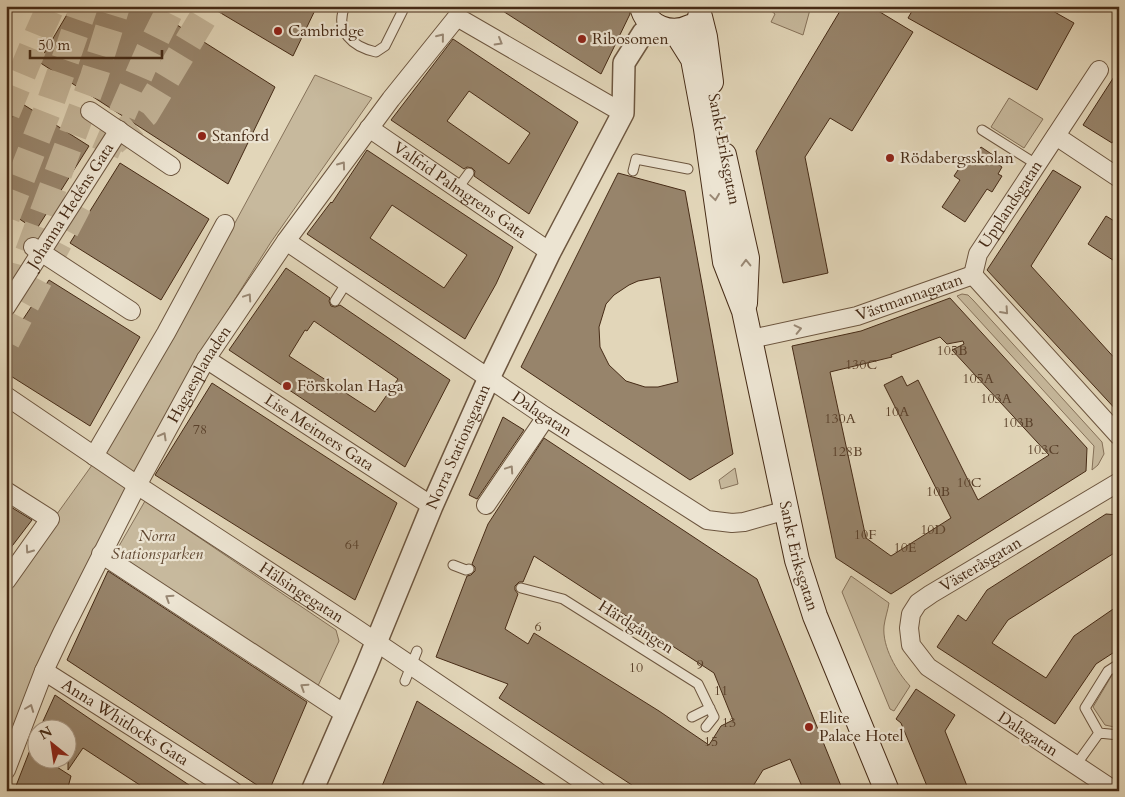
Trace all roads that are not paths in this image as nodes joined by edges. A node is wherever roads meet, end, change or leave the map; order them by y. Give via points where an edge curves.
1 (345, 6) edge
2 (405, 6) edge
3 (703, 12) edge
4 (654, 18) edge
5 (1099, 70) dead end
6 (90, 111) dead end
7 (623, 113) junction
8 (369, 128) junction
9 (119, 130) junction
10 (982, 130) dead end
11 (1056, 136) junction
12 (1036, 164) junction
13 (171, 166) dead end
14 (688, 169) dead end
15 (633, 171) dead end
16 (469, 173) dead end
17 (1119, 178) edge
18 (458, 188) junction
19 (225, 224) dead end
20 (286, 241) junction
21 (37, 250) junction
22 (550, 252) junction
23 (973, 275) junction
24 (347, 282) junction
25 (335, 301) dead end
26 (6, 307) edge
27 (131, 311) dead end
28 (744, 311) junction
29 (751, 339) junction
30 (206, 359) junction
31 (489, 378) junction
32 (6, 396) edge
33 (546, 417) junction
34 (1119, 436) edge
35 (94, 456) junction
36 (1119, 482) edge
37 (137, 485) junction
38 (6, 491) edge
39 (486, 505) dead end
40 (432, 506) junction
41 (787, 510) junction
42 (101, 554) junction
43 (453, 565) dead end
44 (469, 569) dead end
45 (6, 581) edge
46 (520, 588) dead end
47 (376, 643) junction
48 (1119, 664) edge
49 (44, 671) junction
50 (940, 676) joint
51 (710, 708) junction
52 (345, 714) junction
53 (692, 717) dead end
54 (706, 727) dead end
55 (1099, 733) junction
56 (1119, 735) edge
57 (1076, 765) junction
58 (6, 770) edge
59 (233, 791) edge
60 (312, 791) edge
61 (597, 791) edge
62 (887, 791) edge
63 (1115, 791) edge

1 - 2 lane via 341,16 346,36 358,46 376,52 385,46
3 - 4 main road, Norra Stationsgatan via 688,28
28 -> 3 main road, Sankt Eriksgatan via 747,258 719,136
4 - 7 street, Norra Stationsgatan via 624,62
4 -> 28 main road, Sankt Eriksgatan via 692,59 725,262
5 - 11 street, Upplandsgatan
6 - 9 street
8 -> 7 street, Hagaesplanaden via 457,17
7 - 22 street, Norra Stationsgatan
8 - 18 street, Valfrid Palmgrens Gata
20 -> 8 street, Hagaesplanaden
9 - 13 street
9 - 21 street, Johanna Hedéns Gata
10 - 12 lane
11 - 12 street, Upplandsgatan
11 - 17 street
12 - 23 street, Upplandsgatan via 978,254
14 - 15 lane via 636,159
16 - 18 lane
18 - 22 street, Valfrid Palmgrens Gata
19 - 35 street
20 - 24 street, Dalagatan
30 -> 20 street, Hagaesplanaden
21 - 26 street, Johanna Hedéns Gata
21 - 27 street
22 - 31 street, Norra Stationsgatan
29 -> 23 street, Västmannagatan via 857,316
23 -> 34 street, Västmannagatan
24 - 25 lane
24 - 31 street, Dalagatan
28 - 29 main road, Sankt Eriksgatan
29 - 41 main road, Sankt Eriksgatan
37 -> 30 street, Hagaesplanaden
30 - 40 street, Lise Meitners Gata
31 - 33 street, Dalagatan
31 - 40 street, Norra Stationsgatan
32 - 35 street, Hälsingegatan
39 -> 33 street
33 - 41 street, Dalagatan via 707,520 744,522
35 - 37 street, Hälsingegatan
36 - 50 street, Västeråsgatan via 918,603 911,614 911,645 928,667
37 - 42 street, Hagaesplanaden
37 - 47 street, Hälsingegatan
38 -> 45 street via 50,519
40 - 47 street, Norra Stationsgatan
41 - 62 main road, Sankt Eriksgatan via 797,560 814,616
42 - 49 street, Hagaesplanaden
52 -> 42 street
43 - 44 lane
46 - 51 lane, Härdgången via 563,599 698,684
47 - 52 street, Norra Stationsgatan
47 - 61 street, Hälsingegatan
48 - 55 lane via 1108,671 1085,708
58 -> 49 street, Hagaesplanaden
49 - 59 street, Anna Whitlocks Gata
50 - 57 street, Dalagatan
51 - 53 lane
51 - 54 lane, Härdgången via 714,717
52 - 60 street, Norra Stationsgatan
55 - 56 lane
55 - 57 lane
57 - 63 street, Dalagatan

